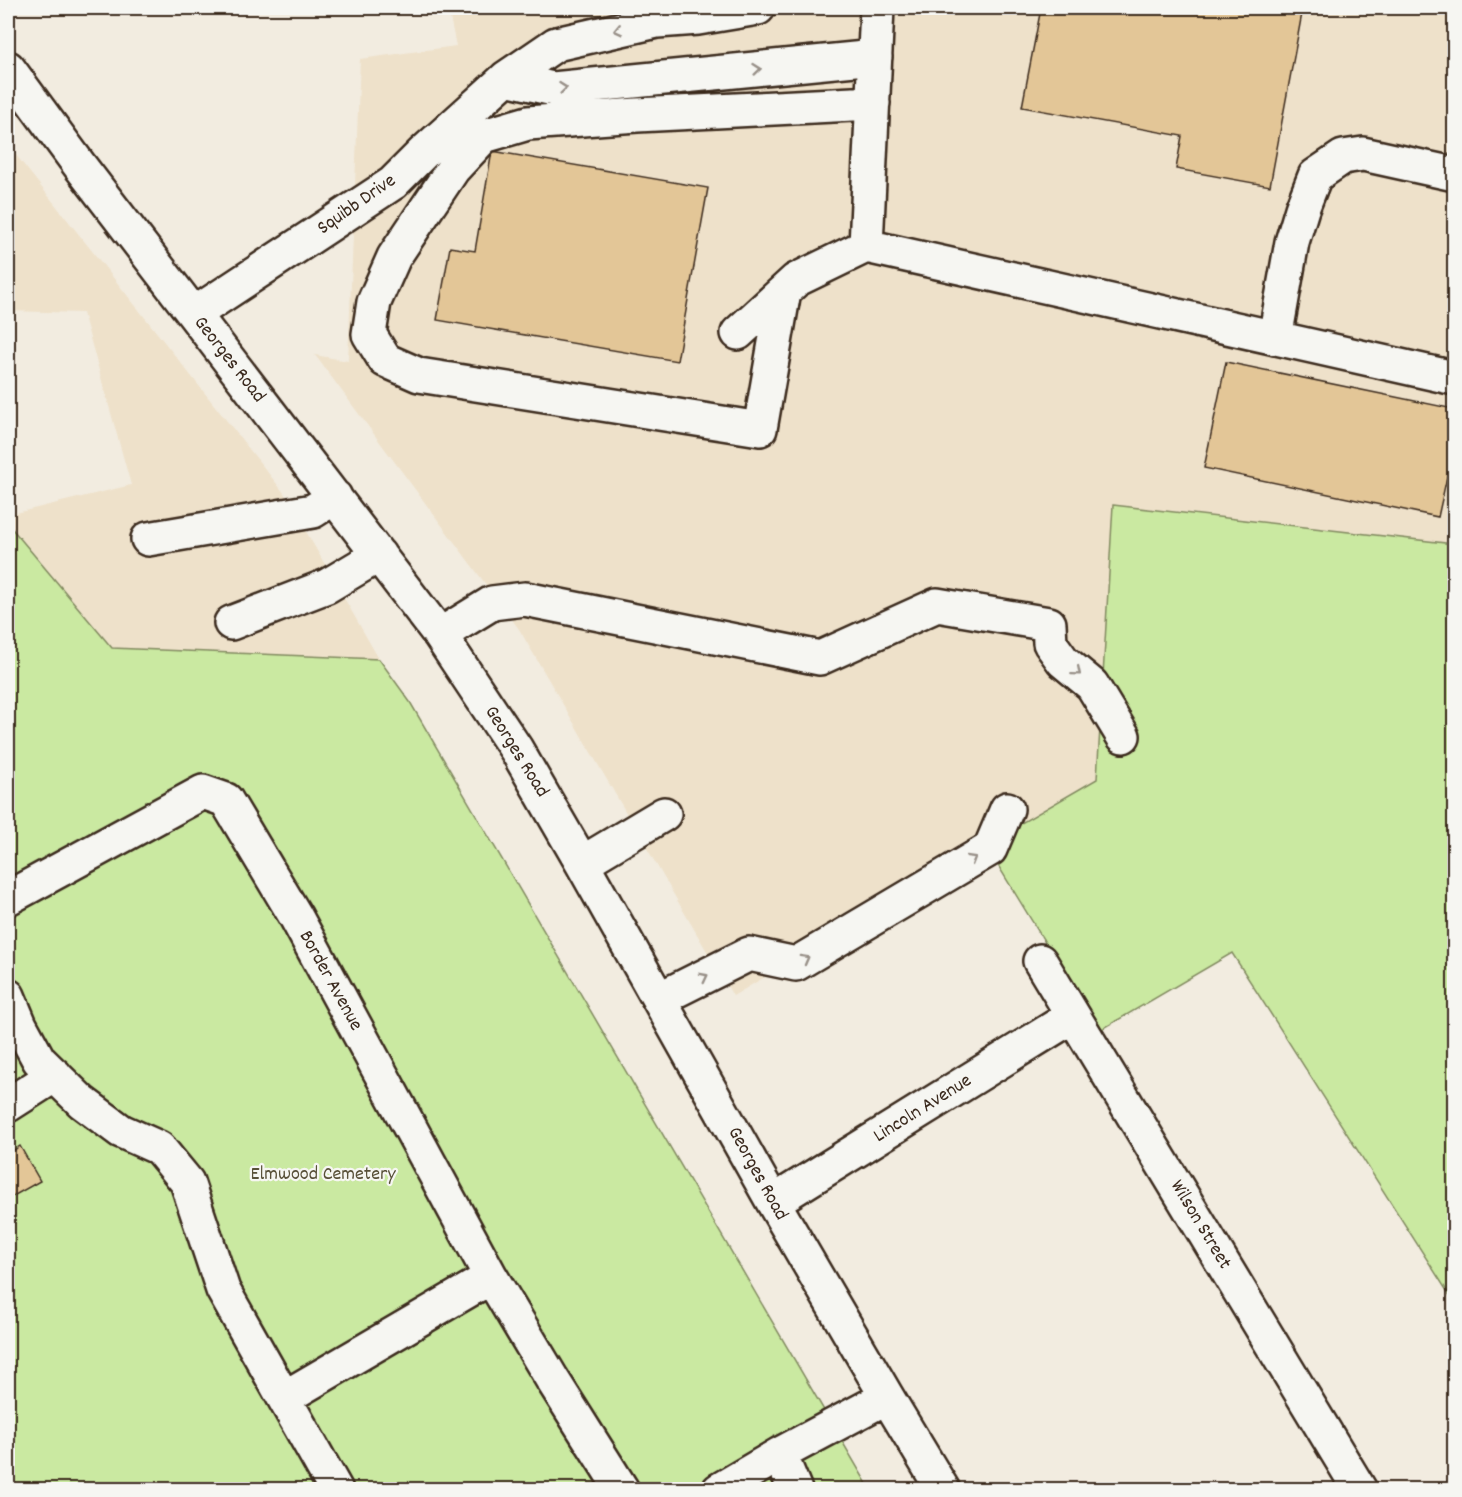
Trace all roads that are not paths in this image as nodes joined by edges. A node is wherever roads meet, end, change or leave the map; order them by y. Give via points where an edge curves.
1 (758, 8) edge
2 (877, 8) edge
3 (875, 57) junction
4 (8, 68) edge
5 (506, 78) junction
6 (873, 103) junction
7 (1455, 174) edge
8 (866, 246) junction
9 (784, 291) junction
10 (194, 314) junction
11 (738, 333) dead end
12 (1275, 338) junction
13 (1455, 378) edge
14 (335, 497) junction
15 (148, 539) dead end
16 (374, 548) junction
17 (231, 623) dead end
18 (440, 635) junction
19 (1123, 736) dead end
20 (1006, 809) dead end
21 (664, 814) dead end
22 (582, 863) junction
23 (8, 898) edge
24 (1040, 961) dead end
25 (8, 996) edge
26 (659, 999) junction
27 (1073, 1016) junction
28 (55, 1075) junction
29 (8, 1105) edge
30 (773, 1202) junction
31 (491, 1276) junction
32 (887, 1397) junction
33 (284, 1398) junction
34 (780, 1454) junction
35 (336, 1490) edge
36 (621, 1490) edge
37 (719, 1490) edge
38 (795, 1490) edge
39 (943, 1490) edge
40 (1360, 1490) edge

1 -> 5 street, Squibb Drive via 657,21 556,44
2 - 3 street
5 -> 3 street via 553,89
3 - 6 street
4 - 10 street, Georges Road
5 - 10 street, Squibb Drive via 393,183
6 - 8 street
6 - 9 street via 528,123 484,136 453,169 394,257 374,302 369,334 385,360 419,375 760,429
7 - 12 street via 1363,154 1342,157 1315,176 1292,242
8 - 9 street via 795,280
8 - 12 street
9 - 11 street
10 - 14 street, Georges Road
12 - 13 street
14 - 15 street via 313,511
14 - 16 street, Georges Road
16 - 17 street via 327,586
16 - 18 street, Georges Road
18 -> 19 street via 492,603 525,599 820,658 937,605 1049,624 1050,643 1063,661 1092,685
18 - 22 street, Georges Road via 516,749
26 -> 20 street via 749,954 796,964 990,849
21 - 22 street
22 - 26 street, Georges Road
23 - 31 street, Border Avenue via 203,792 226,800 301,928
24 - 27 street, Wilson Street
25 - 28 street via 39,1060
26 - 30 street, Georges Road
27 - 30 street, Lincoln Avenue
27 - 40 street, Wilson Street
28 - 29 street
28 - 33 street via 82,1102 121,1131 159,1148 187,1182 223,1290
30 - 32 street, Georges Road
31 - 33 street
31 - 36 street, Border Avenue
32 - 34 street
32 - 39 street, Georges Road
33 - 35 street
34 - 37 street
34 - 38 street

